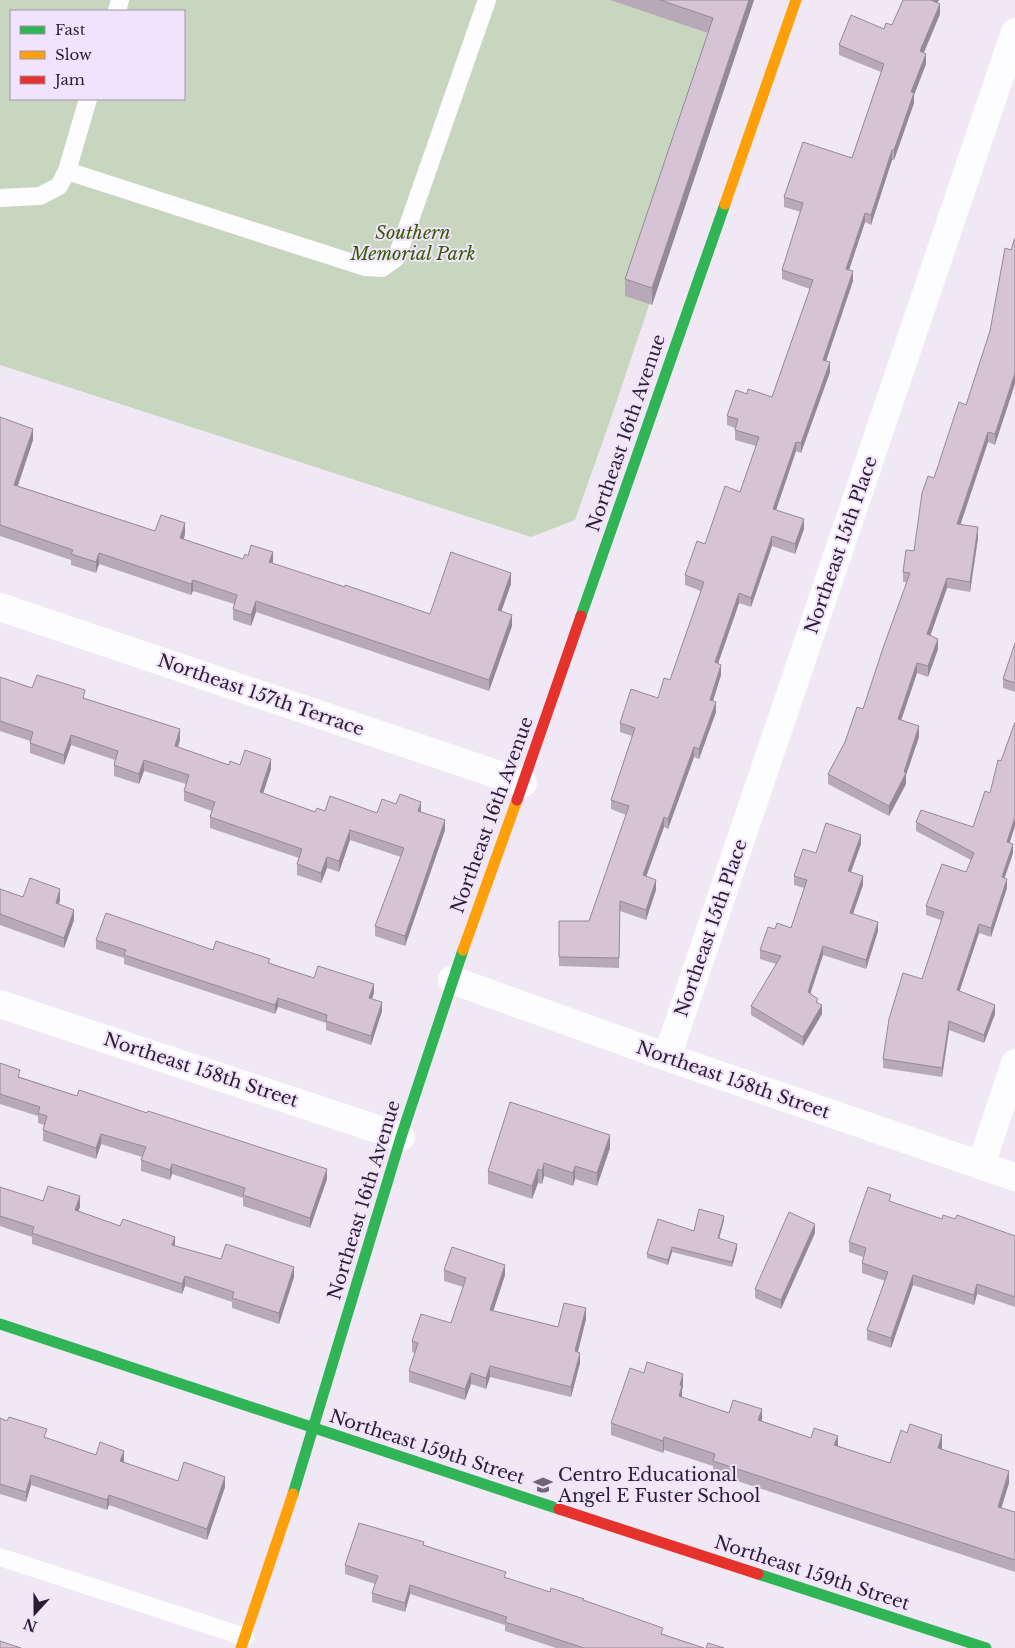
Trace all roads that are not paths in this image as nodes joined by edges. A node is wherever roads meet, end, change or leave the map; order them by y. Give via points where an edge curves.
1 (487, 0) edge
2 (796, 0) edge
3 (1015, 32) edge
4 (88, 100) edge
5 (67, 171) junction
6 (0, 198) edge
7 (0, 607) edge
8 (523, 783) junction
9 (452, 980) junction
10 (0, 1004) edge
11 (667, 1058) junction
12 (1015, 1063) edge
13 (401, 1137) junction
14 (981, 1165) junction
15 (1015, 1177) edge
16 (0, 1324) edge
17 (314, 1429) junction
18 (0, 1557) edge
19 (243, 1643) edge
20 (986, 1648) edge

1 - 5 lane via 396,258 382,268 365,267
2 - 8 street, Northeast 16th Avenue
3 - 11 street, Northeast 15th Place
4 - 5 lane
5 - 6 lane via 59,186 40,196
7 - 8 street, Northeast 157th Terrace
8 - 9 street, Northeast 16th Avenue
9 - 11 street, Northeast 158th Street
9 - 13 street, Northeast 16th Avenue
10 - 13 street, Northeast 158th Street
11 - 14 street, Northeast 158th Street
12 - 14 street
13 - 17 street, Northeast 16th Avenue
14 - 15 street, Northeast 158th Street
16 - 17 street, Northeast 159th Street
17 - 19 street, Northeast 16th Avenue
17 - 20 street, Northeast 159th Street
18 - 19 lane

